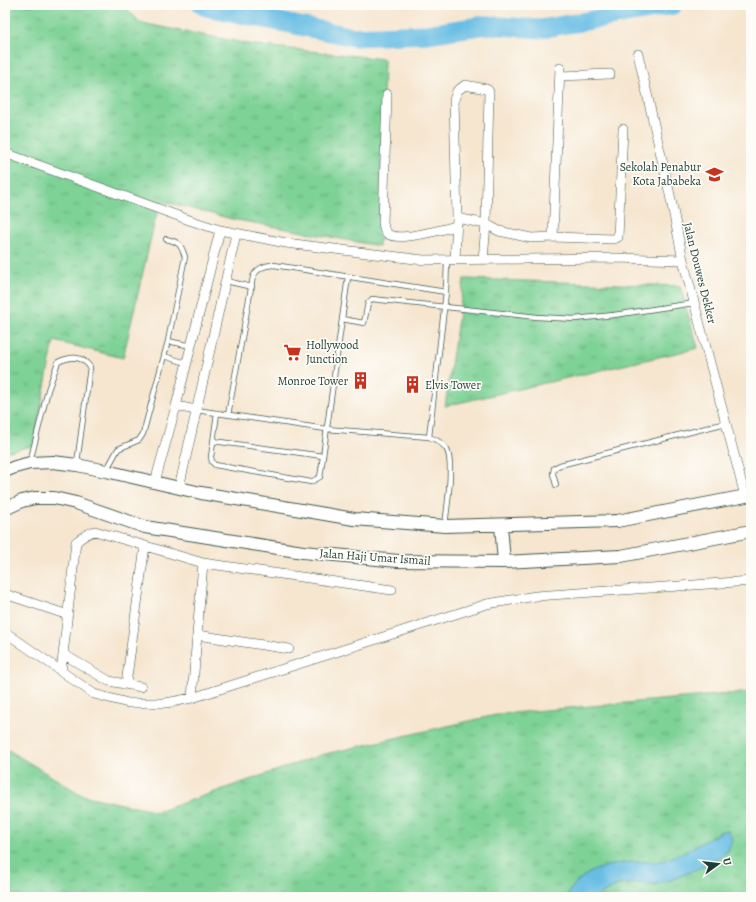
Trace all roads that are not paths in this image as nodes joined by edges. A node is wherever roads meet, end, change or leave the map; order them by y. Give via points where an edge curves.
1 (638, 54) dead end
2 (610, 74) dead end
3 (387, 94) dead end
4 (623, 129) dead end
5 (5, 153) edge
6 (457, 222) junction
7 (486, 224) junction
8 (220, 230) junction
9 (236, 234) junction
10 (553, 237) junction
11 (166, 239) dead end
12 (451, 259) junction
13 (483, 260) junction
14 (683, 260) junction
15 (348, 277) junction
16 (226, 280) junction
17 (252, 287) junction
18 (446, 292) junction
19 (694, 303) junction
20 (444, 307) junction
21 (342, 319) junction
22 (168, 340) junction
23 (191, 346) junction
24 (164, 356) junction
25 (186, 363) junction
26 (176, 406) junction
27 (196, 410) junction
28 (216, 413) junction
29 (228, 415) junction
30 (726, 422) junction
31 (326, 429) junction
32 (429, 437) junction
33 (213, 441) junction
34 (323, 456) junction
35 (30, 463) junction
36 (77, 465) junction
37 (5, 471) edge
38 (106, 471) junction
39 (155, 482) junction
40 (556, 485) dead end
41 (179, 488) junction
42 (748, 496) edge
43 (5, 509) edge
44 (501, 525) junction
45 (445, 526) junction
46 (751, 531) edge
47 (145, 546) junction
48 (504, 562) junction
49 (203, 563) junction
50 (751, 581) edge
51 (392, 590) dead end
52 (5, 594) edge
53 (68, 615) junction
54 (5, 632) edge
55 (197, 635) junction
56 (290, 650) dead end
57 (63, 654) junction
58 (61, 672) junction
59 (126, 684) junction
60 (141, 687) dead end
61 (192, 698) junction

1 - 14 street, Jalan Douwes Dekker
2 - 10 street via 560,72
3 - 6 street via 384,230 394,237 420,234
4 - 10 street via 618,237
5 - 8 street
6 - 7 street
6 - 7 street via 454,100 457,91 465,85 486,89 489,92
6 - 12 street
7 - 10 street via 513,235 531,238
7 - 13 street
8 - 9 street
8 - 23 street
9 - 12 street via 286,243 423,260
9 - 16 street
11 - 22 lane via 181,246 185,257
12 - 13 street
12 - 18 lane
13 - 14 street
14 - 19 street, Jalan Douwes Dekker
15 - 17 lane via 268,265 255,271
15 - 18 lane
15 - 21 lane
16 - 17 lane
16 - 27 street
17 - 29 lane
18 - 20 lane
19 - 20 lane via 575,319
19 - 30 street, Jalan Douwes Dekker
20 - 21 lane via 372,299 368,303 364,323
20 - 32 lane
21 - 31 lane
22 - 23 lane
22 - 24 lane
23 - 25 street
24 - 25 lane
24 - 38 lane via 143,434 139,440 118,449
25 - 26 street
26 - 27 street
26 - 39 street
27 - 28 lane
27 - 41 street
28 - 29 lane
28 - 33 lane
29 - 31 lane
30 - 40 lane via 560,465 554,468
30 - 42 street, Jalan Douwes Dekker
31 - 32 lane
31 - 34 lane
32 - 45 lane via 447,450 449,457 449,495
33 - 34 lane
33 - 34 lane via 211,457 215,465 311,482 320,477
35 - 36 main road
35 - 36 lane via 48,390 58,362 66,358 77,358 85,361 90,367
35 - 37 main road
36 - 38 main road
38 - 39 main road
39 - 41 main road
41 - 45 main road via 354,519
42 - 44 main road via 617,521
43 - 48 main road, Jalan Haji Umar Ismail via 35,498 54,498 145,527 303,552 398,561
44 - 45 main road
44 - 48 main road
46 - 48 main road, Jalan Haji Umar Ismail via 621,556
47 - 49 street
47 - 53 street via 95,532 76,542
47 - 59 street
49 - 51 street
49 - 55 street
50 - 61 street via 536,596 487,604
52 - 53 street
53 - 57 street
54 - 58 street
55 - 56 street
55 - 61 street
57 - 58 street
57 - 59 street via 109,680
58 - 61 street via 94,694 128,703 166,703
59 - 60 street

